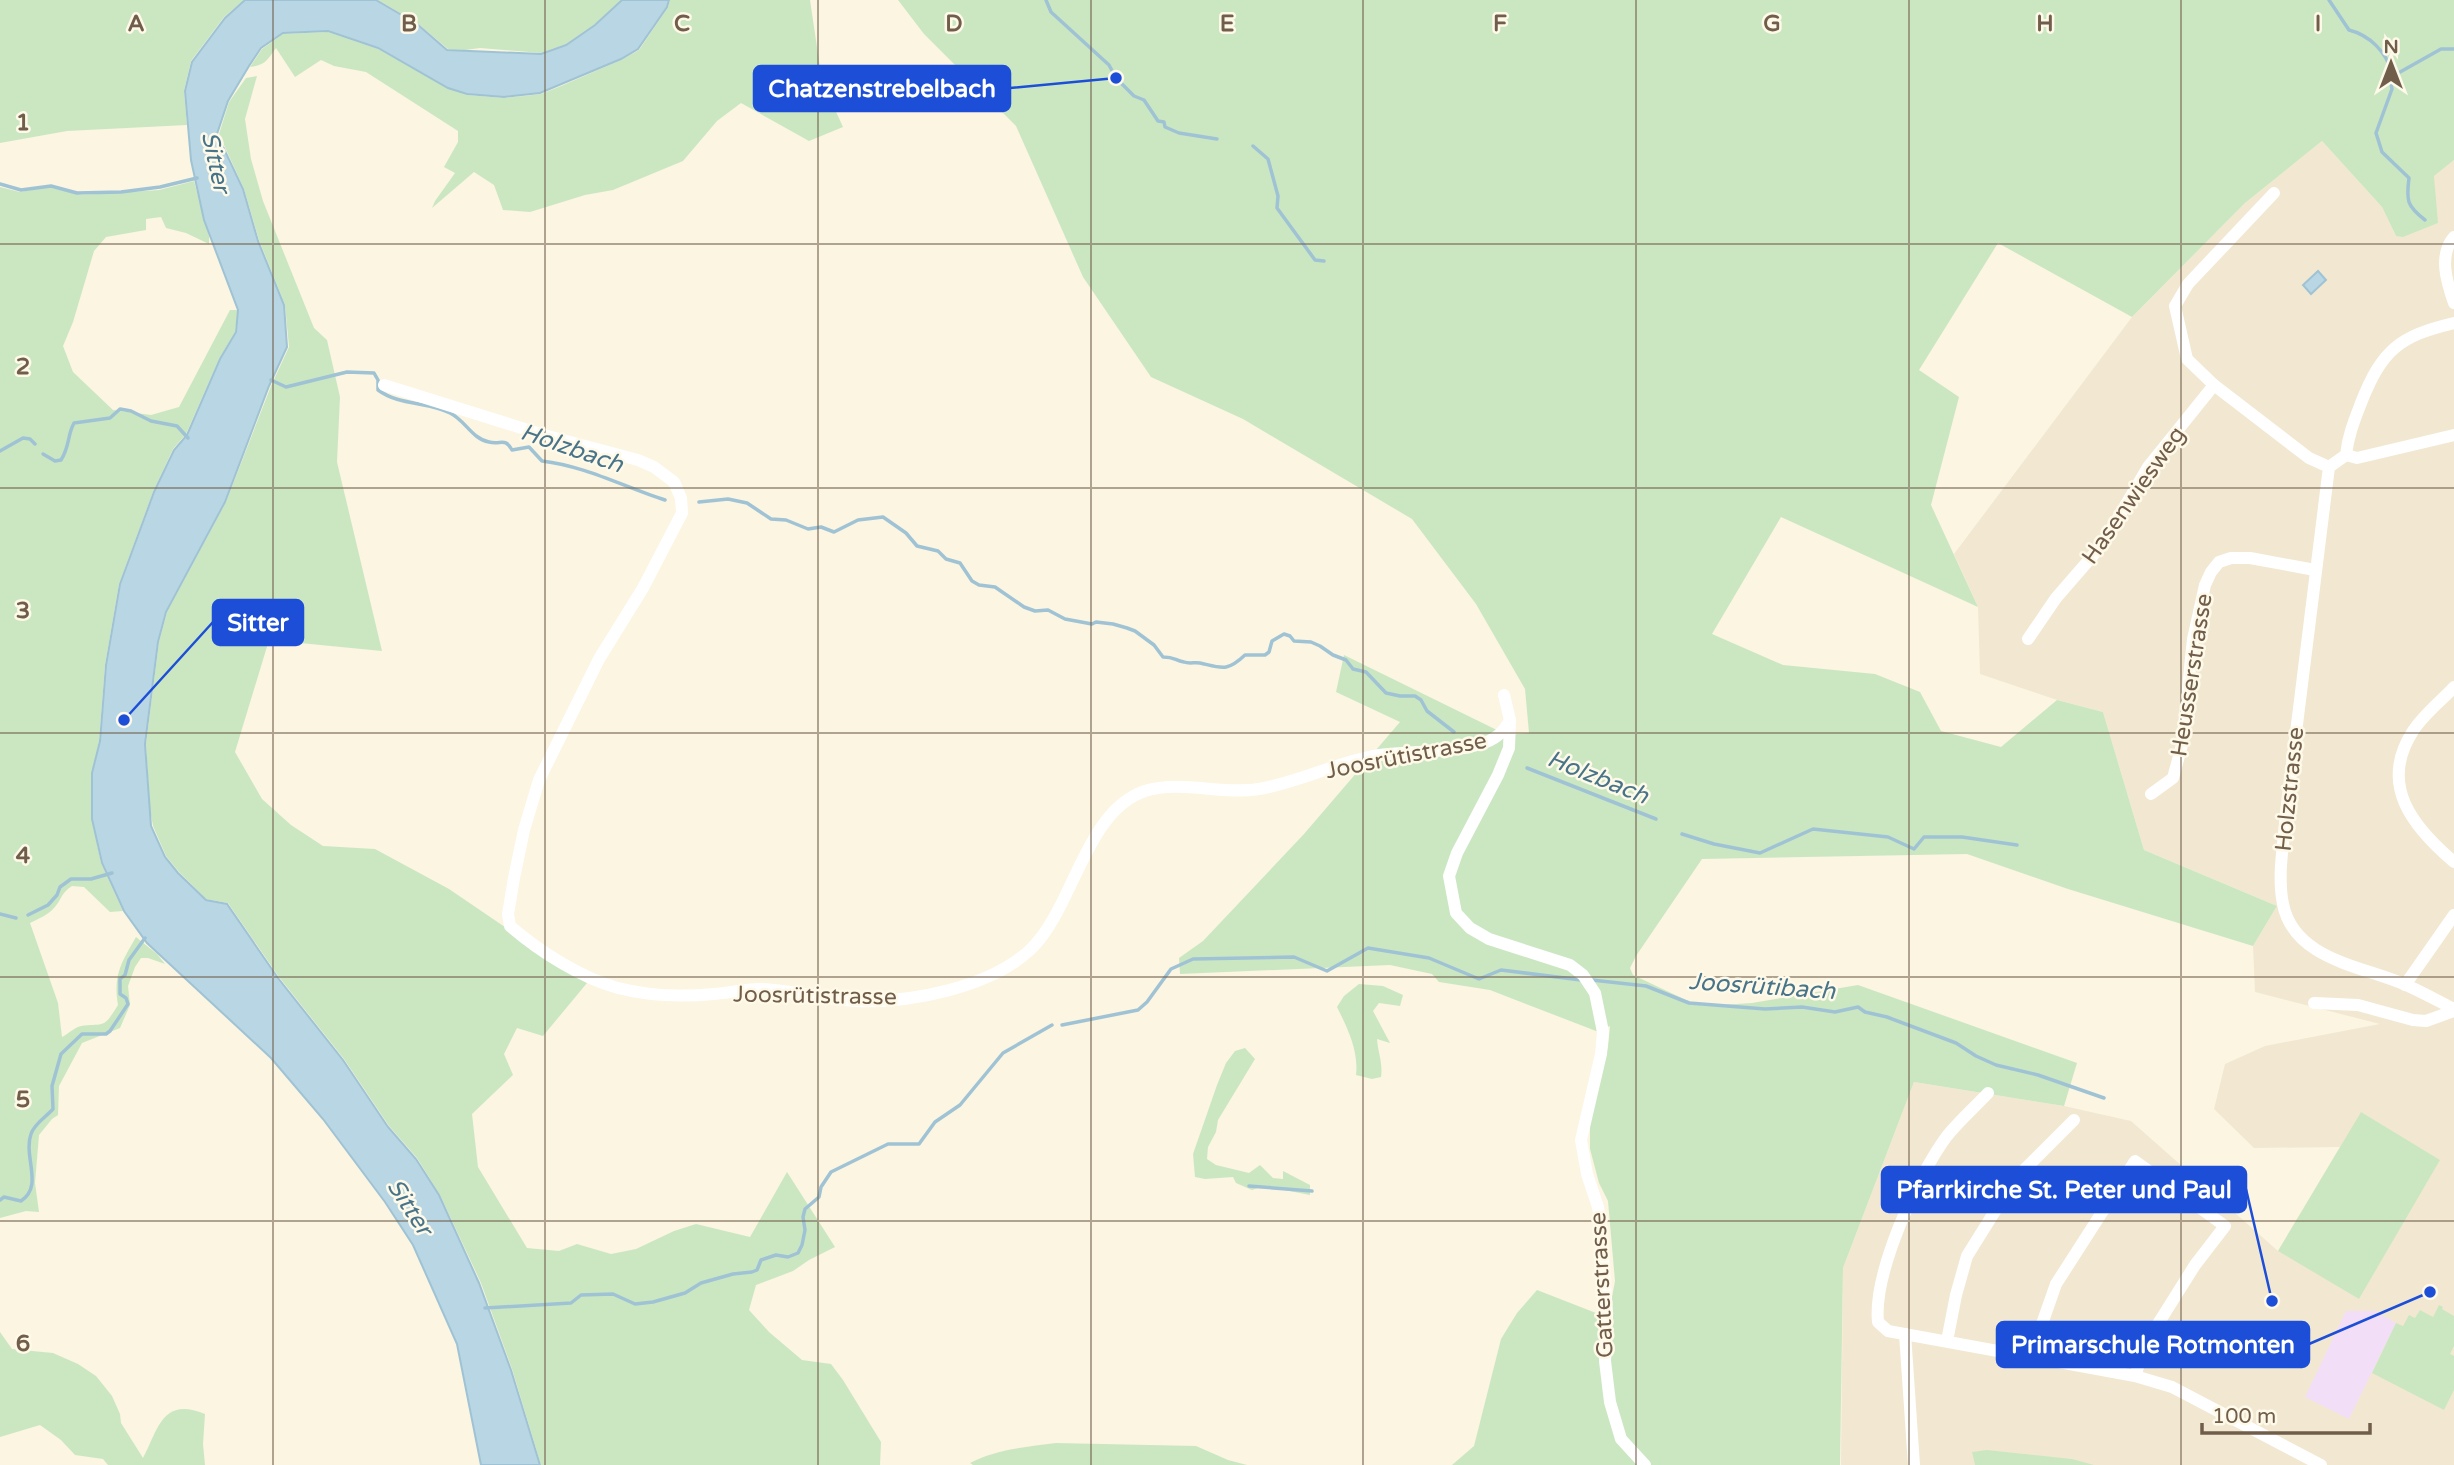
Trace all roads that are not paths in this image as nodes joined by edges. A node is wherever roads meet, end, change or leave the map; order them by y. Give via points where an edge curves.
1 (2274, 192) dead end
2 (2454, 237) edge
3 (2454, 303) edge
4 (2454, 323) edge
5 (384, 385) dead end
6 (2214, 385) junction
7 (2454, 435) edge
8 (2346, 455) junction
9 (2329, 467) junction
10 (2315, 570) junction
11 (2028, 639) dead end
12 (2454, 687) edge
13 (1504, 695) dead end
14 (1510, 720) junction
15 (2151, 794) dead end
16 (2454, 862) edge
17 (2454, 915) edge
18 (2405, 985) junction
19 (2314, 1003) dead end
20 (2454, 1010) edge
21 (1988, 1093) dead end
22 (2074, 1120) dead end
23 (1905, 1334) junction
24 (1947, 1341) junction
25 (2030, 1358) junction
26 (2135, 1376) junction
27 (1645, 1465) edge
28 (1914, 1465) edge
29 (2321, 1465) edge

1 - 6 street via 2188,284 2175,306 2187,359
2 - 3 street via 2444,256
4 - 8 street via 2404,340 2377,366 2348,436
5 - 14 street, Joosrütistrasse via 638,460 674,481 681,498 682,513 643,588 598,659 539,780 514,878 510,926 598,982 680,997 758,989 852,1001 947,990 1009,966 1030,950 1048,929 1107,822 1132,797 1170,788 1256,789 1380,755 1479,745 1496,738
6 - 9 street via 2309,458
6 - 11 street, Hasenwiesweg via 2148,467 2102,545
7 - 8 street via 2357,458
8 - 9 street
9 - 10 street, Holzstrasse
10 - 15 street, Heusserstrasse via 2231,558 2219,562 2211,572 2193,639 2182,745 2173,778
10 - 18 street, Holzstrasse via 2286,813 2283,903 2291,927 2305,942
12 - 16 street via 2414,729 2398,766 2409,815 2429,841
13 - 14 street, Gatterstrasse
14 - 27 street, Gatterstrasse via 1509,748 1450,876 1456,913 1489,939 1570,965 1595,993 1603,1032 1601,1054 1581,1140 1601,1227 1610,1402 1621,1439
17 - 18 street
18 - 20 street, Holzstrasse
19 - 20 street via 2358,1005 2426,1021
21 - 23 street via 1948,1135 1910,1199 1881,1282 1878,1322 1888,1331
22 - 24 street via 2015,1179 1968,1256
23 - 24 street
23 - 28 street
24 - 25 street
25 - 26 street
25 - 26 street via 2056,1284 2134,1161 2225,1226 2146,1343
26 - 29 street via 2172,1387

